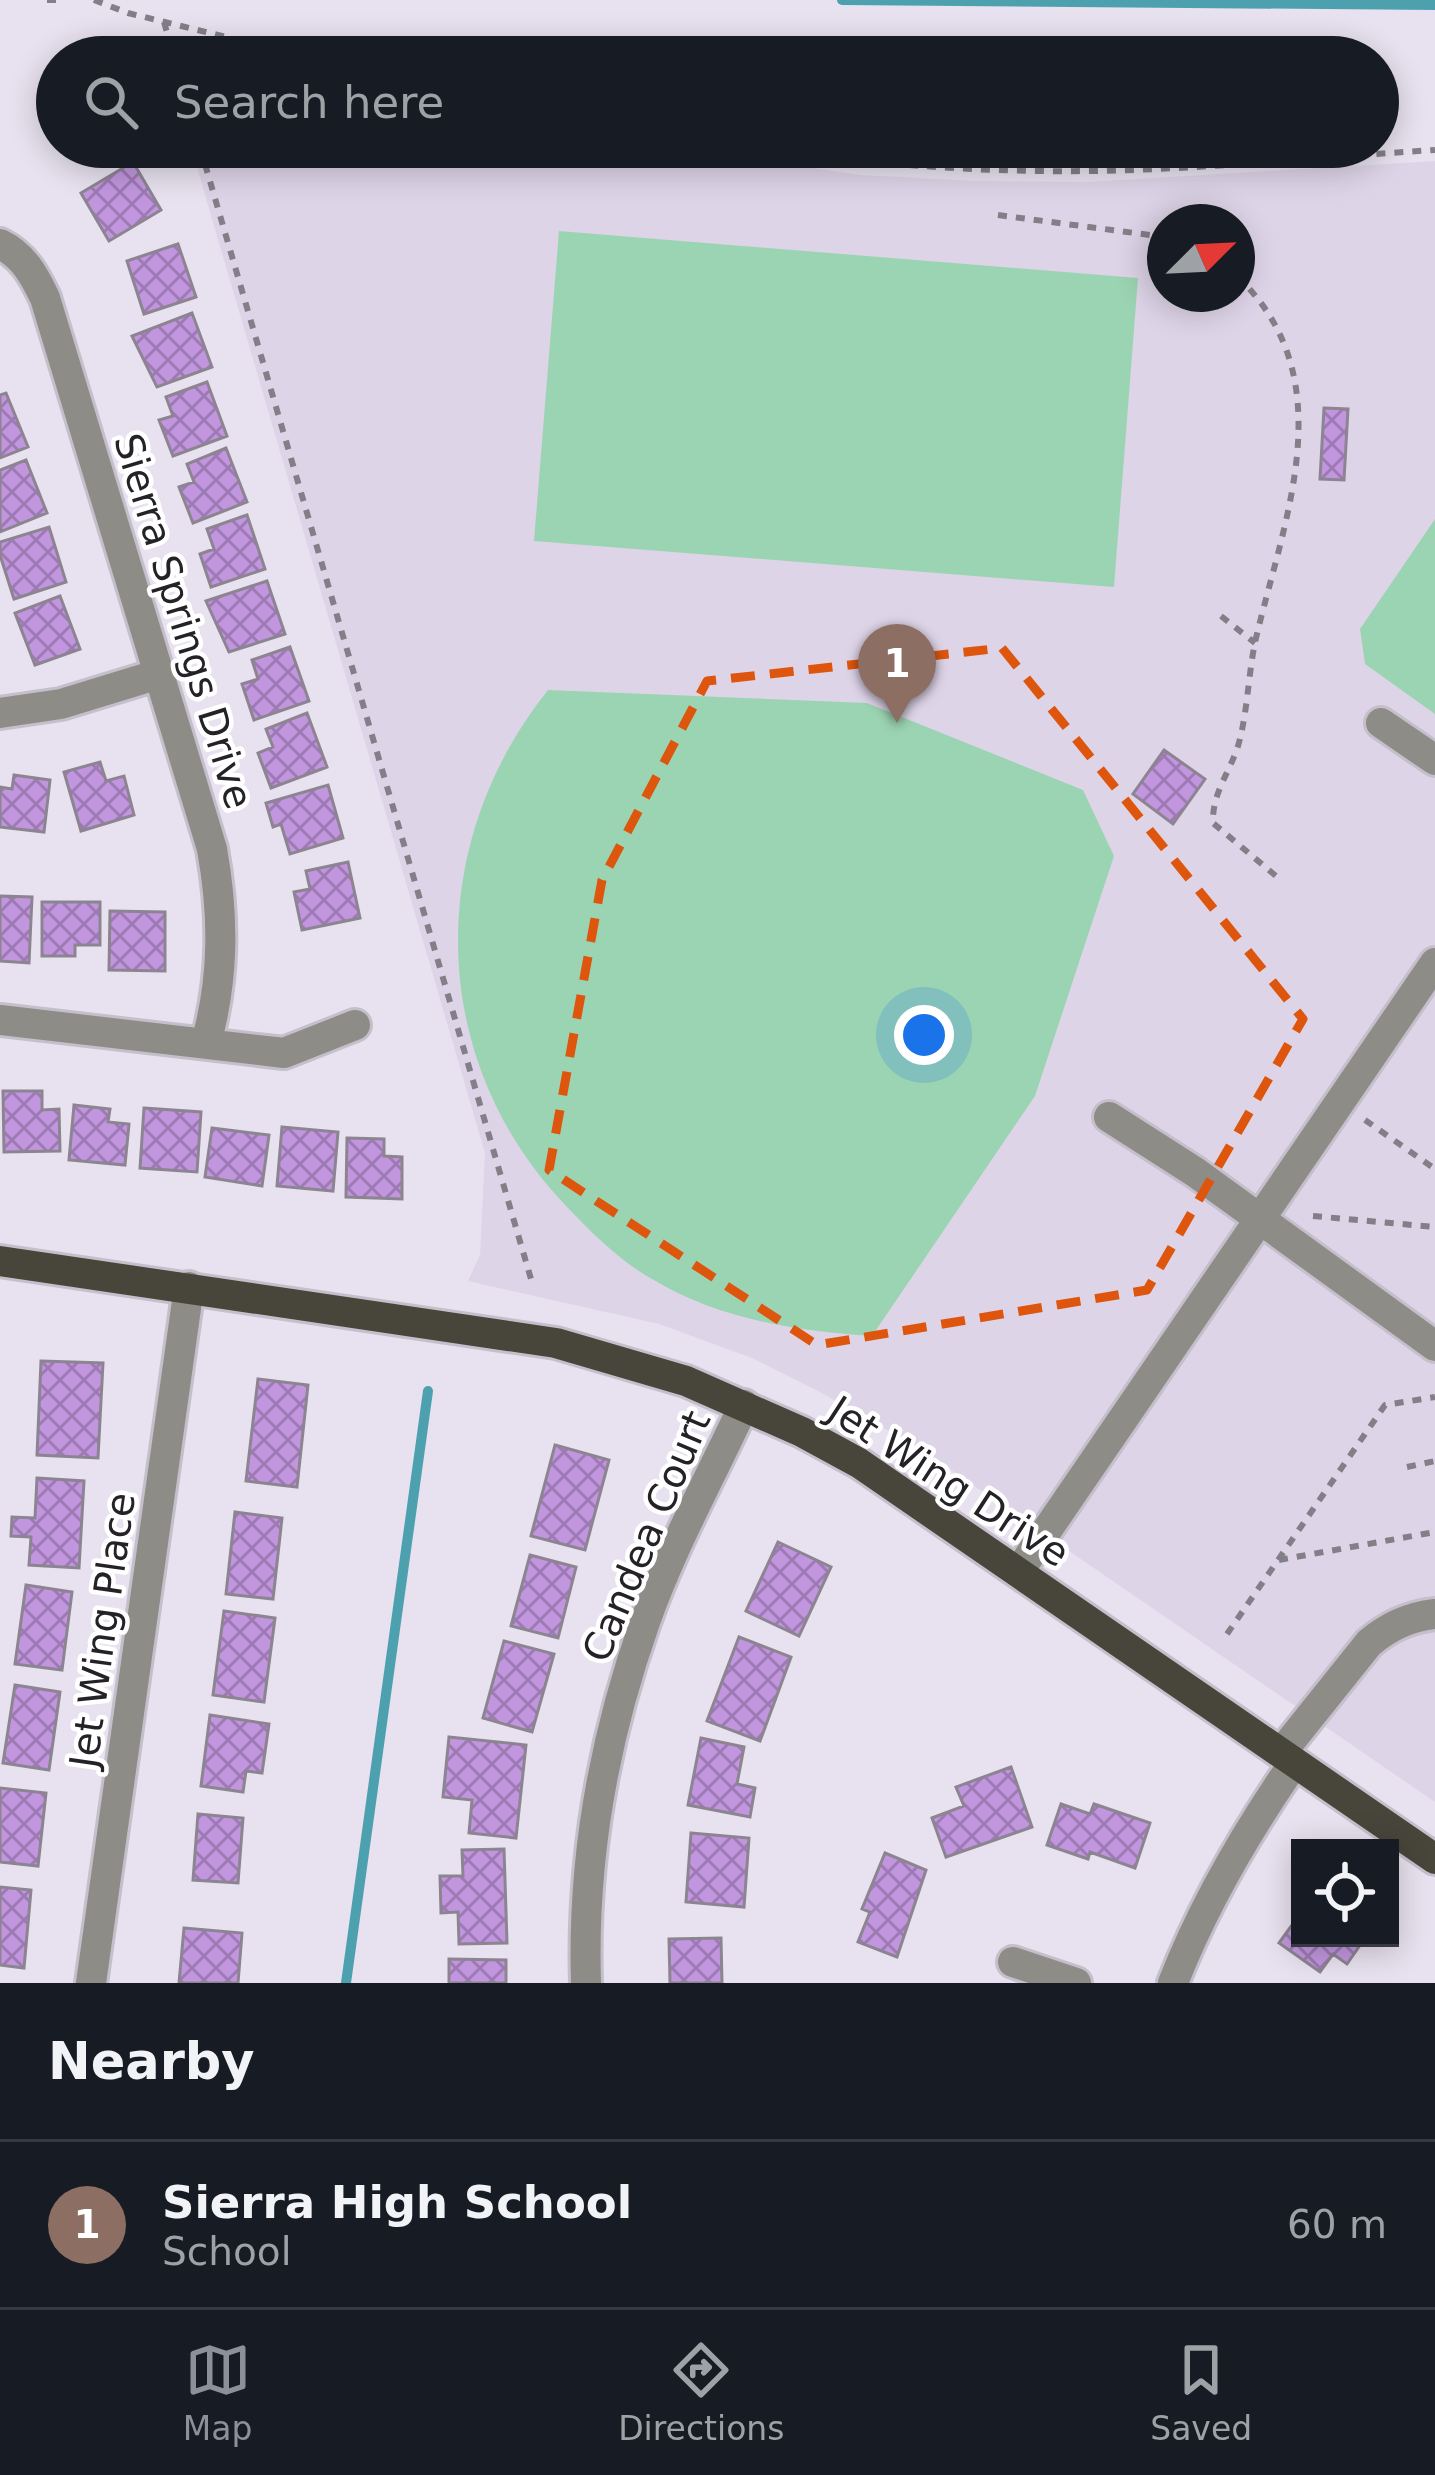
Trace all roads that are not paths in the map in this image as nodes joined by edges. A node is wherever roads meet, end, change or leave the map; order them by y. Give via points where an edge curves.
1 (0, 244) edge
2 (159, 674) junction
3 (0, 713) edge
4 (1381, 723) dead end
5 (1435, 760) edge
6 (1435, 963) edge
7 (0, 1020) edge
8 (355, 1025) dead end
9 (206, 1043) junction
10 (1109, 1117) dead end
11 (1258, 1221) junction
12 (0, 1261) edge
13 (189, 1287) junction
14 (1435, 1346) edge
15 (744, 1405) junction
16 (1019, 1571) junction
17 (1435, 1614) edge
18 (1288, 1758) junction
19 (1435, 1859) edge
20 (1013, 1962) dead end
21 (91, 1983) edge
22 (586, 1983) edge
23 (1076, 1983) edge
24 (1172, 1983) edge

1 - 2 street, Sierra Springs Drive via 33,273 45,298
2 - 3 street
2 - 9 street, Sierra Springs Drive via 218,883 219,992
4 - 5 street
6 - 11 street
7 - 9 street
8 - 9 street via 284,1053
10 - 11 street
11 - 14 street
11 - 16 street
12 - 13 main road, Jet Wing Drive
13 - 15 main road, Jet Wing Drive via 556,1343
13 - 21 street, Jet Wing Place
15 - 16 main road, Jet Wing Drive via 859,1463
15 - 22 street, Candea Court via 646,1618 626,1684 596,1807
16 - 18 main road, Jet Wing Drive
17 - 18 street via 1385,1629 1369,1643
18 - 19 main road, Jet Wing Drive
18 - 24 street
20 - 23 street

